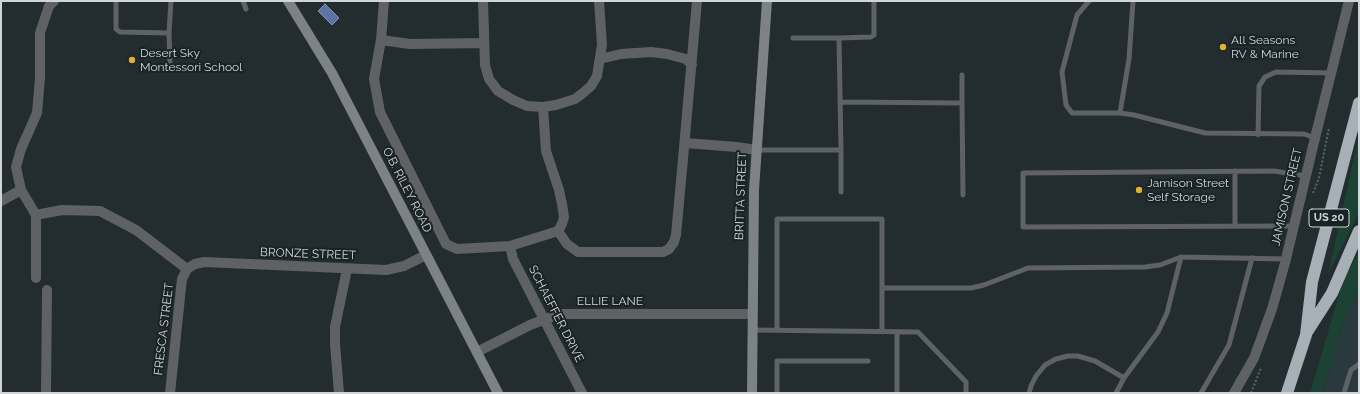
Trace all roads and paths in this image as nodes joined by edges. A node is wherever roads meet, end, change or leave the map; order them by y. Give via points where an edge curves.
1 (54, 1) edge
2 (116, 1) edge
3 (171, 1) edge
4 (243, 1) edge
5 (288, 1) edge
6 (384, 1) edge
7 (483, 1) edge
8 (599, 1) edge
9 (697, 1) edge
10 (767, 1) edge
11 (874, 1) edge
12 (1090, 1) edge
13 (1133, 1) edge
14 (1349, 1) edge
15 (246, 9) dead end
16 (170, 33) junction
17 (793, 38) dead end
18 (839, 38) junction
19 (381, 40) junction
20 (483, 43) junction
21 (600, 59) junction
22 (170, 64) dead end
23 (692, 65) junction
24 (1331, 73) junction
25 (962, 75) dead end
26 (840, 102) junction
27 (1359, 103) edge
28 (962, 104) junction
29 (543, 106) junction
30 (1120, 113) junction
31 (1258, 135) junction
32 (1315, 138) junction
33 (685, 143) junction
34 (756, 150) junction
35 (841, 150) junction
36 (1235, 171) junction
37 (1306, 176) junction
38 (22, 190) junction
39 (841, 192) dead end
40 (963, 195) dead end
41 (1, 201) edge
42 (36, 215) junction
43 (1236, 226) junction
44 (1294, 226) junction
45 (558, 231) junction
46 (1359, 231) edge
47 (510, 246) junction
48 (426, 255) junction
49 (1181, 257) junction
50 (1252, 258) junction
51 (1286, 259) junction
52 (187, 269) junction
53 (347, 269) junction
54 (36, 278) dead end
55 (882, 288) junction
56 (47, 290) dead end
57 (752, 314) junction
58 (544, 320) junction
59 (752, 330) junction
60 (777, 330) junction
61 (882, 332) junction
62 (897, 332) junction
63 (1306, 335) junction
64 (477, 352) junction
65 (868, 361) dead end
66 (1359, 364) edge
67 (1124, 378) junction
68 (46, 393) edge
69 (170, 393) edge
70 (339, 393) edge
71 (498, 393) edge
72 (582, 393) edge
73 (752, 393) edge
74 (776, 393) edge
75 (897, 393) edge
76 (966, 393) edge
77 (1029, 393) edge
78 (1116, 393) edge
79 (1201, 393) edge
80 (1234, 393) edge
81 (1287, 393) edge
82 (1344, 393) edge

1 - 38 street via 49,6 40,33 37,113 21,149 16,168
2 - 16 lane via 116,29 120,32
3 - 16 lane
4 - 15 lane
5 - 48 street, O.B. RILEY ROAD via 332,73
6 - 19 street
7 - 20 street
8 - 21 street via 602,45
9 - 23 street
10 - 34 street, BRITTA STREET
11 - 18 lane via 874,35
12 - 30 lane via 1077,15 1062,72 1066,105 1072,113
13 - 30 lane via 1129,59
14 - 24 street, JAMISON STREET
16 - 22 lane
17 - 18 lane
18 - 26 lane
19 - 20 street via 410,44
19 - 47 street via 374,79 380,112 446,244 457,249
20 - 29 street via 485,65 498,91 527,106
21 - 23 street via 621,54 651,52 686,59
21 - 29 street via 597,76 583,93 566,102
23 - 33 street
24 - 31 lane via 1276,72 1265,77 1259,86
24 - 32 street, JAMISON STREET
25 - 28 lane
26 - 28 lane
26 - 35 lane
27 - 63 highway, US 20 via 1312,282
28 - 40 lane
29 - 45 street via 546,151 559,190 564,217
30 - 31 lane via 1196,132
31 - 32 lane via 1304,134
32 - 37 street, JAMISON STREET
33 - 34 street
33 - 45 street via 676,235 669,249 663,252 578,252 567,244
34 - 35 lane
34 - 57 street, BRITTA STREET
35 - 39 lane
36 - 37 lane via 1274,171
36 - 43 lane
36 - 43 lane via 1023,173 1023,227
37 - 44 street, JAMISON STREET
38 - 41 street
38 - 42 street
42 - 52 street via 62,210 100,211 136,230
42 - 54 street
43 - 44 lane
44 - 51 street, JAMISON STREET
45 - 47 street
46 - 63 highway, US 20 via 1332,293
47 - 58 street, SCHAEFFER DRIVE via 513,259
48 - 53 street, BRONZE STREET via 404,266 386,270
48 - 64 street, O.B. RILEY ROAD
49 - 50 lane
49 - 55 lane via 1160,265 1145,267 1028,268 971,288
49 - 67 lane via 1168,313 1158,332
50 - 51 lane
50 - 79 lane via 1229,345
51 - 80 street, JAMISON STREET via 1263,336
52 - 53 street, BRONZE STREET via 204,262
52 - 69 street, FRESCA STREET via 182,279
53 - 70 street via 335,327
55 - 60 lane via 882,220 777,219
55 - 61 lane
56 - 68 street
57 - 58 street, ELLIE LANE via 559,314
57 - 59 street, BRITTA STREET
58 - 64 street, ELLIE LANE
58 - 72 street, SCHAEFFER DRIVE
59 - 60 lane
59 - 73 street, BRITTA STREET
60 - 61 lane
61 - 62 lane
62 - 75 lane
62 - 76 lane via 918,332 966,382
63 - 81 highway, US 20
64 - 71 street, O.B. RILEY ROAD
65 - 74 lane via 776,361
66 - 82 lane via 1351,370
67 - 77 lane via 1095,361 1068,356 1045,365 1036,376
67 - 78 lane

